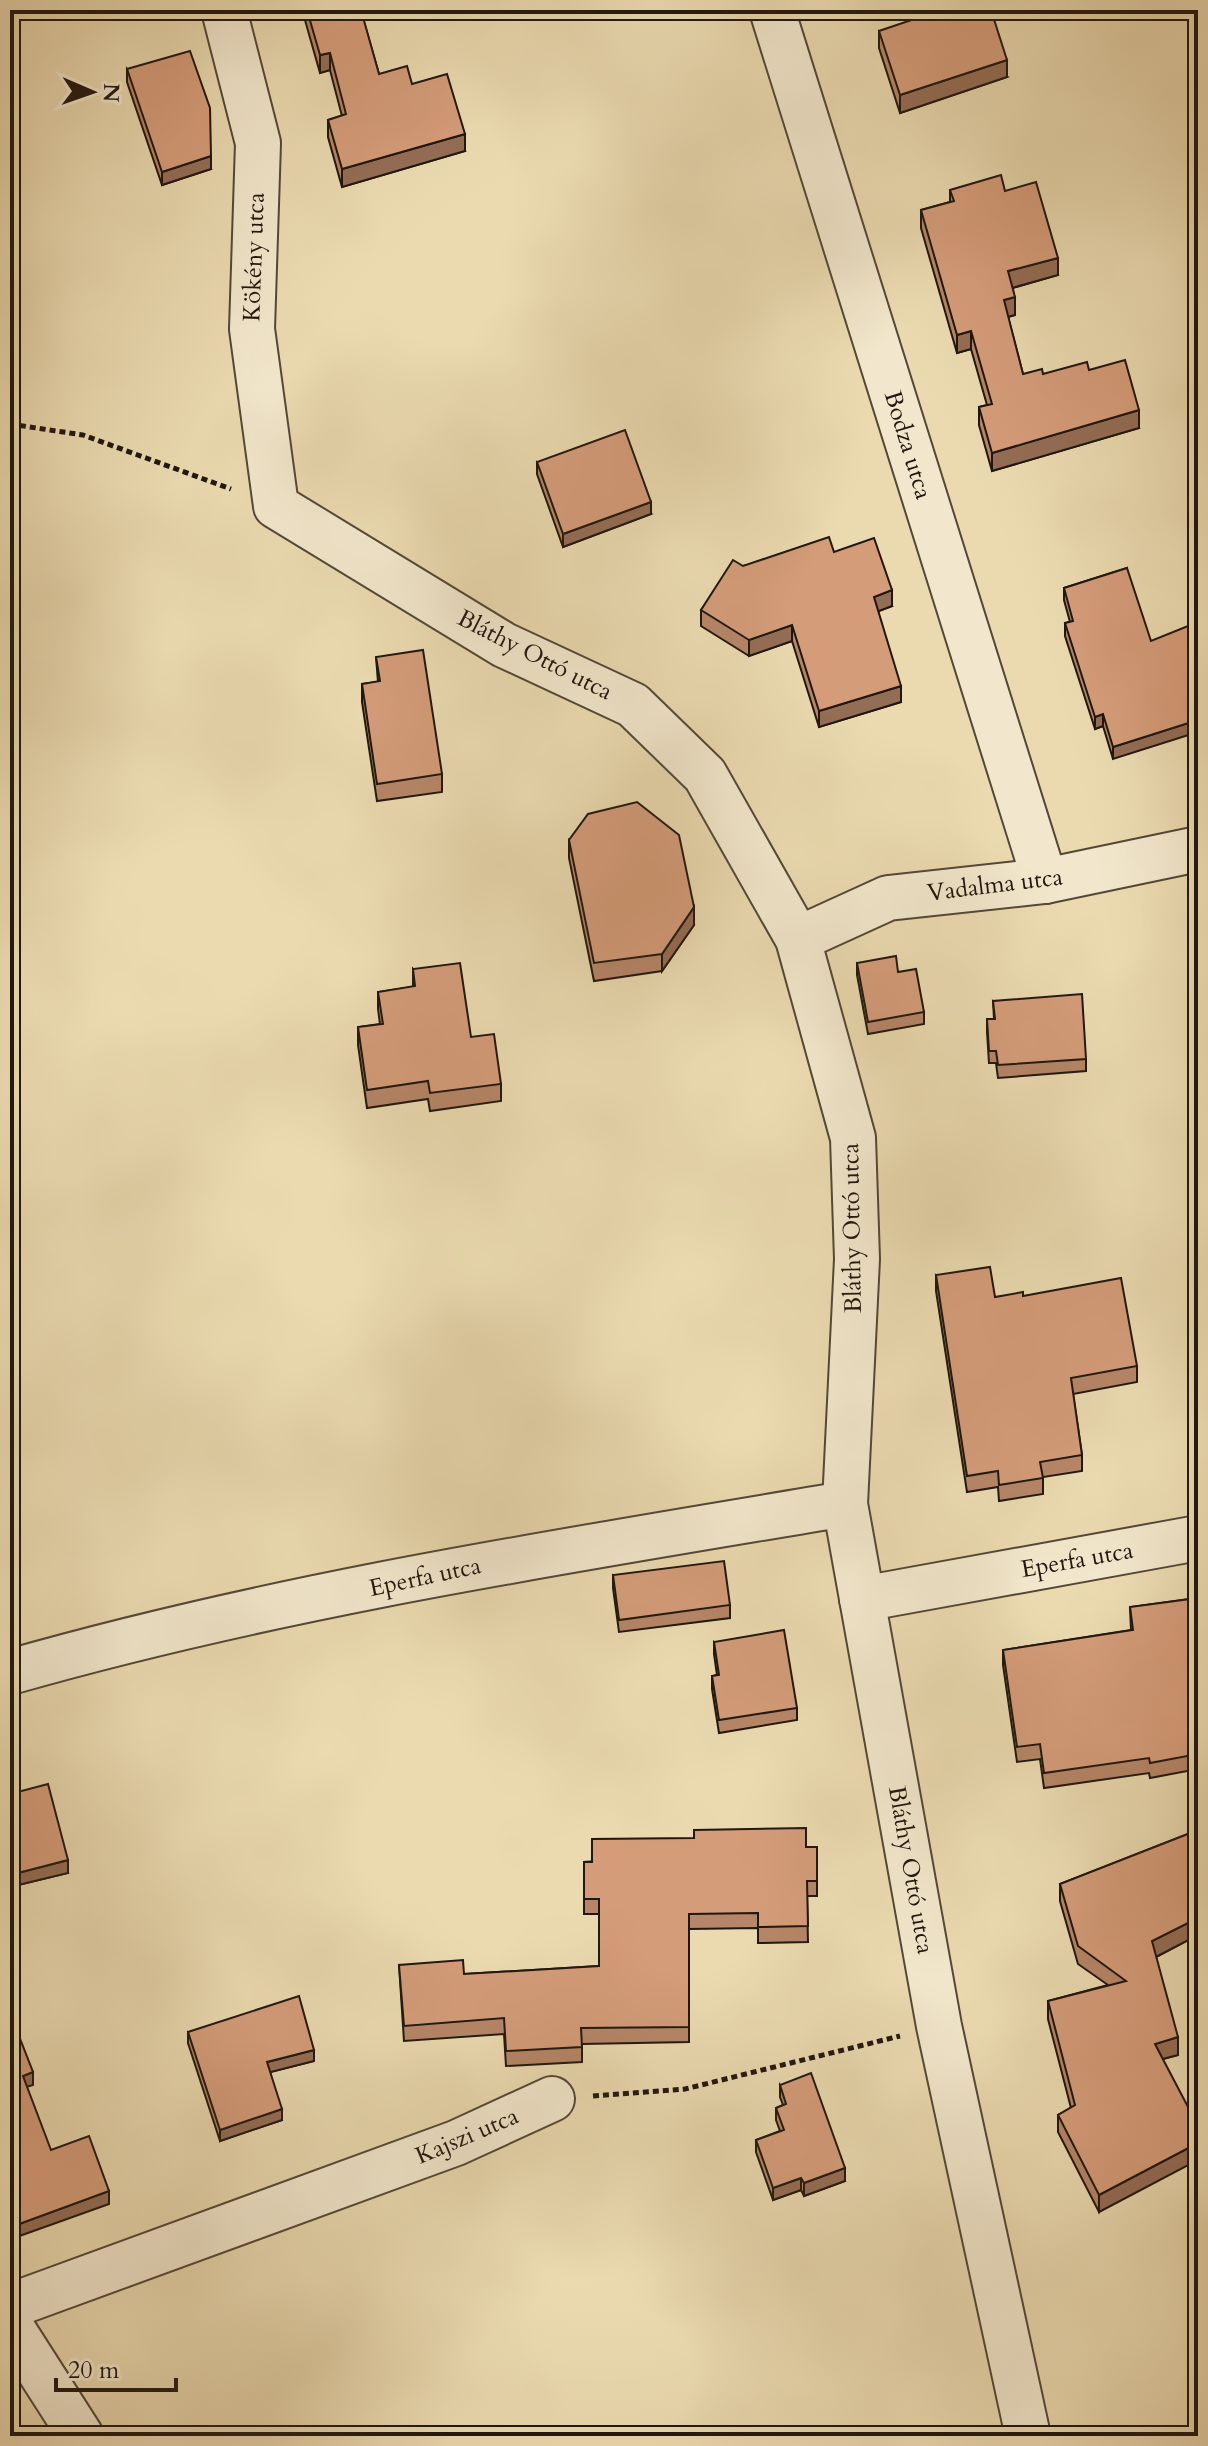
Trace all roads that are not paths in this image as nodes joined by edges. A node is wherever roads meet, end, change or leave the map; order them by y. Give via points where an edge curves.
1 (224, 10) edge
2 (772, 10) edge
3 (276, 506) joint
4 (1198, 849) edge
5 (1045, 881) junction
6 (798, 939) junction
7 (845, 1504) junction
8 (1198, 1538) edge
9 (862, 1599) junction
10 (10, 1672) edge
11 (552, 2099) road end
12 (10, 2306) edge
13 (10, 2325) edge
14 (81, 2436) edge
15 (1028, 2436) edge

1 - 3 street, Kökény utca via 258,143 252,329
2 - 5 street, Bodza utca
3 - 6 street, Bláthy Ottó utca via 504,645 633,705 705,775
4 - 5 street, Vadalma utca
5 - 6 street, Vadalma utca via 888,898
6 - 7 street, Bláthy Ottó utca via 853,1138 857,1259
7 - 9 street, Bláthy Ottó utca
7 - 10 street, Eperfa utca via 495,1562 120,1640
8 - 9 street, Eperfa utca
9 - 15 street, Bláthy Ottó utca via 939,2026
11 - 12 street, Kajszi utca via 456,2143
13 - 14 street

